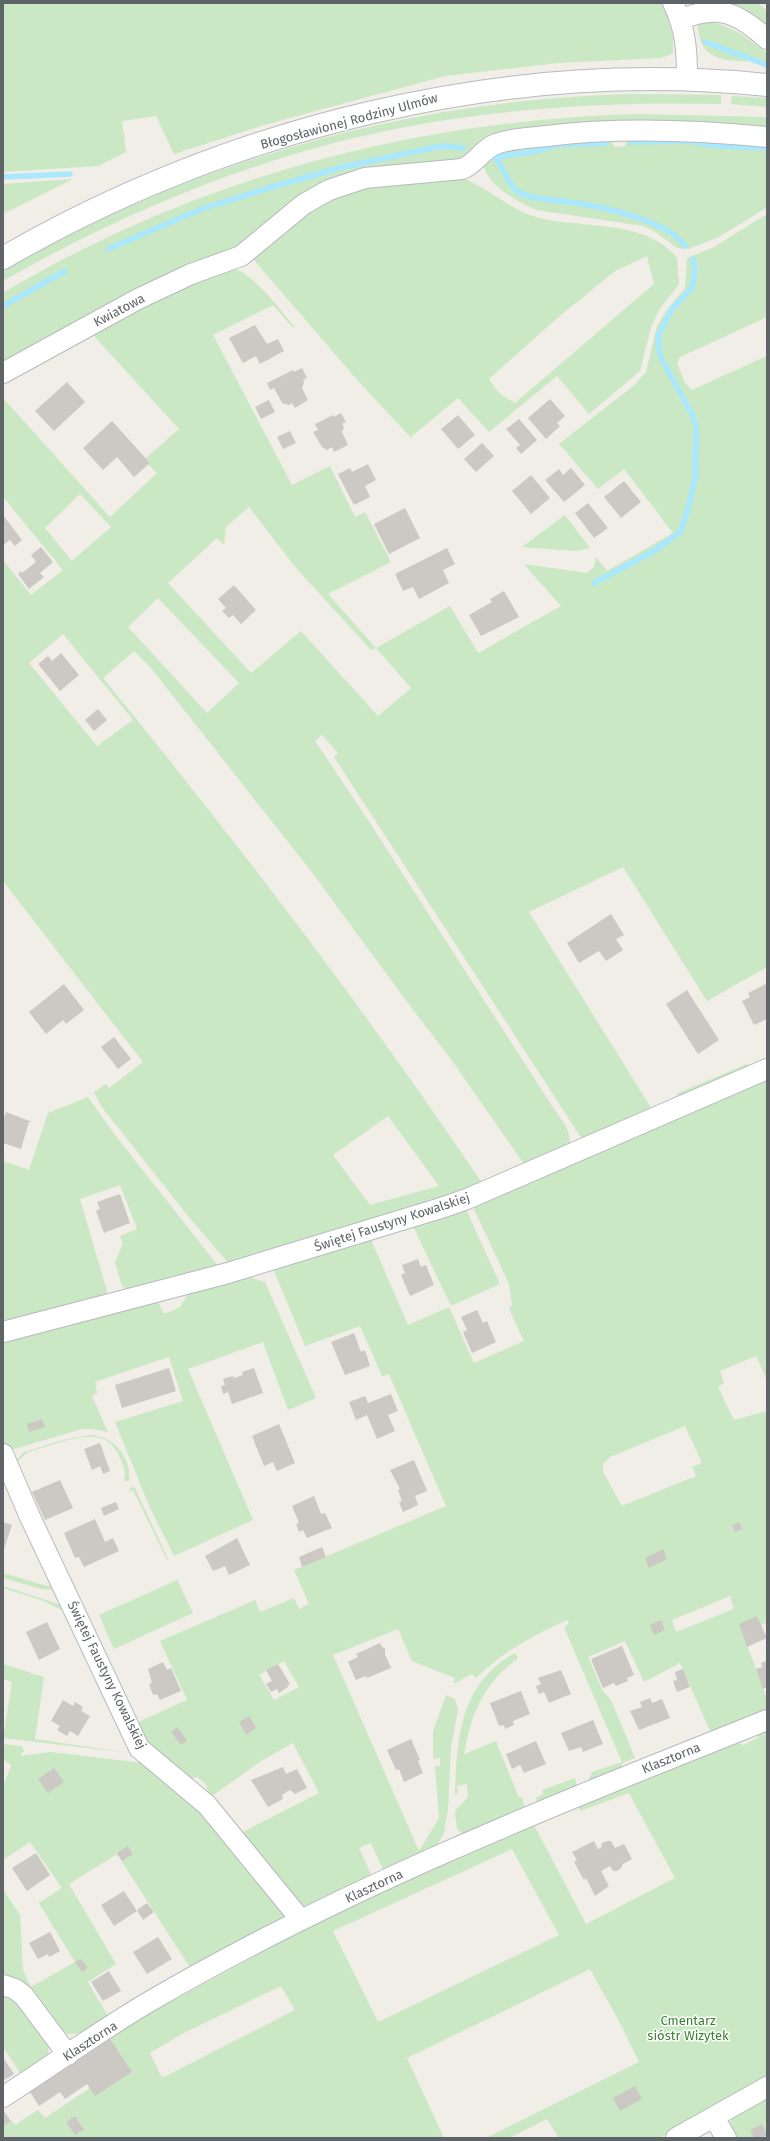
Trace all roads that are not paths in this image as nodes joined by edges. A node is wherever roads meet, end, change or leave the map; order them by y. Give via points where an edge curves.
1 (676, 11) edge
2 (767, 39) edge
3 (687, 79) junction
4 (767, 85) edge
5 (767, 137) edge
6 (3, 258) edge
7 (3, 373) edge
8 (767, 1069) edge
9 (3, 1332) edge
10 (3, 1454) edge
11 (767, 1720) edge
12 (301, 1920) junction
13 (3, 1985) edge
14 (68, 2055) junction
15 (767, 2088) edge
16 (3, 2097) edge
17 (714, 2116) junction
18 (676, 2138) edge
19 (726, 2138) edge

1 - 2 street via 726,12 753,26
1 - 3 street via 684,28
3 - 4 main road, Błogosławionej Rodziny Ulmów
3 - 6 main road, Błogosławionej Rodziny Ulmów via 547,84 473,92 408,104 331,123 264,143 169,178 71,222
5 - 7 street, Kwiatowa via 694,131 562,134 498,143 487,148 462,169 365,178 329,190 304,204 241,256 191,274 144,296
8 - 9 street, Świętej Faustyny Kowalskiej via 442,1208 228,1273
10 - 12 street, Świętej Faustyny Kowalskiej via 139,1748 207,1805
11 - 12 street, Klasztorna via 456,1848
12 - 14 street, Klasztorna via 146,2004
13 - 14 street via 15,1989 24,1996
14 - 16 street, Klasztorna
15 - 17 street
17 - 18 street
17 - 19 street

